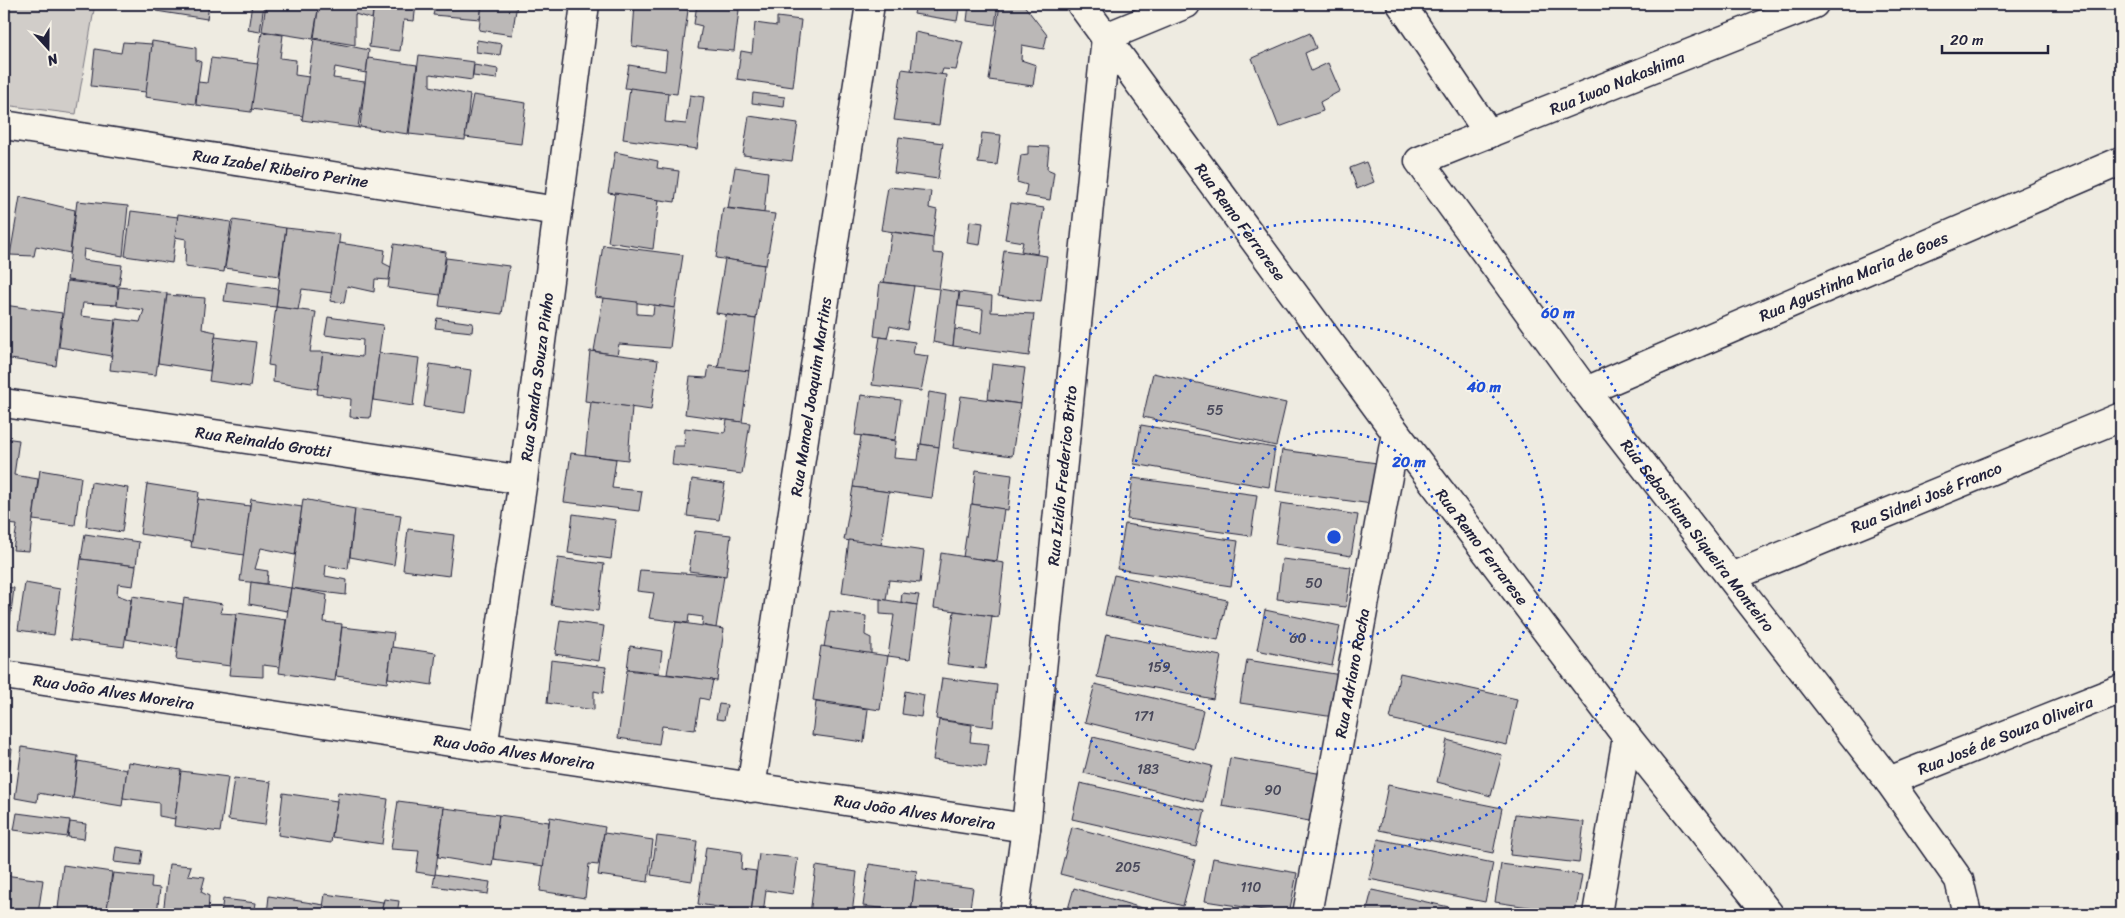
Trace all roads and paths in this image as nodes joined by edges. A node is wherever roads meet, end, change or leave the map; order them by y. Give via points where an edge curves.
1 (585, 4) edge
2 (870, 4) edge
3 (1082, 4) edge
4 (1186, 4) edge
5 (1401, 4) edge
6 (1814, 4) edge
7 (1106, 37) junction
8 (4, 125) edge
9 (1489, 134) junction
10 (2121, 161) edge
11 (1419, 162) joint
12 (558, 211) junction
13 (1586, 391) junction
14 (4, 403) edge
15 (2121, 417) edge
16 (1396, 433) junction
17 (523, 480) junction
18 (1731, 577) junction
19 (4, 675) edge
20 (2121, 689) edge
21 (1628, 737) junction
22 (483, 748) junction
23 (1888, 781) junction
24 (751, 788) junction
25 (1026, 828) junction
26 (1014, 914) edge
27 (1307, 914) edge
28 (1597, 914) edge
29 (1768, 914) edge
30 (1967, 914) edge

1 - 12 street, Rua Sandra Souza Pinho
2 - 24 street, Rua Manoel Joaquim Martins
3 - 7 street, Rua Remo Ferrarese
4 - 7 street
5 - 9 street
6 - 9 street, Rua Iwao Nakashima
7 - 16 street, Rua Remo Ferrarese
7 - 25 street, Rua Izidio Frederico Brito
8 - 12 street, Rua Izabel Ribeiro Perine
9 - 11 street, Rua Iwao Nakashima
10 - 13 street, Rua Agustinha Maria de Goes
11 - 13 street, Rua Sebastiana Siqueira Monteiro
12 - 17 street, Rua Sandra Souza Pinho
13 - 18 street, Rua Sebastiana Siqueira Monteiro
14 - 17 street, Rua Reinaldo Grotti
15 - 18 street, Rua Sidnei José Franco
16 - 21 street, Rua Remo Ferrarese
16 - 27 street, Rua Adriano Rocha
17 - 22 street, Rua Sandra Souza Pinho
18 - 23 street, Rua Sebastiana Siqueira Monteiro
19 - 22 street, Rua João Alves Moreira
20 - 23 street, Rua José de Souza Oliveira
21 - 28 street
21 - 29 street, Rua Remo Ferrarese
22 - 24 street, Rua João Alves Moreira
23 - 30 street, Rua Sebastiana Siqueira Monteiro via 1959,880
24 - 25 street, Rua João Alves Moreira
25 - 26 street, Rua Izidio Frederico Brito

